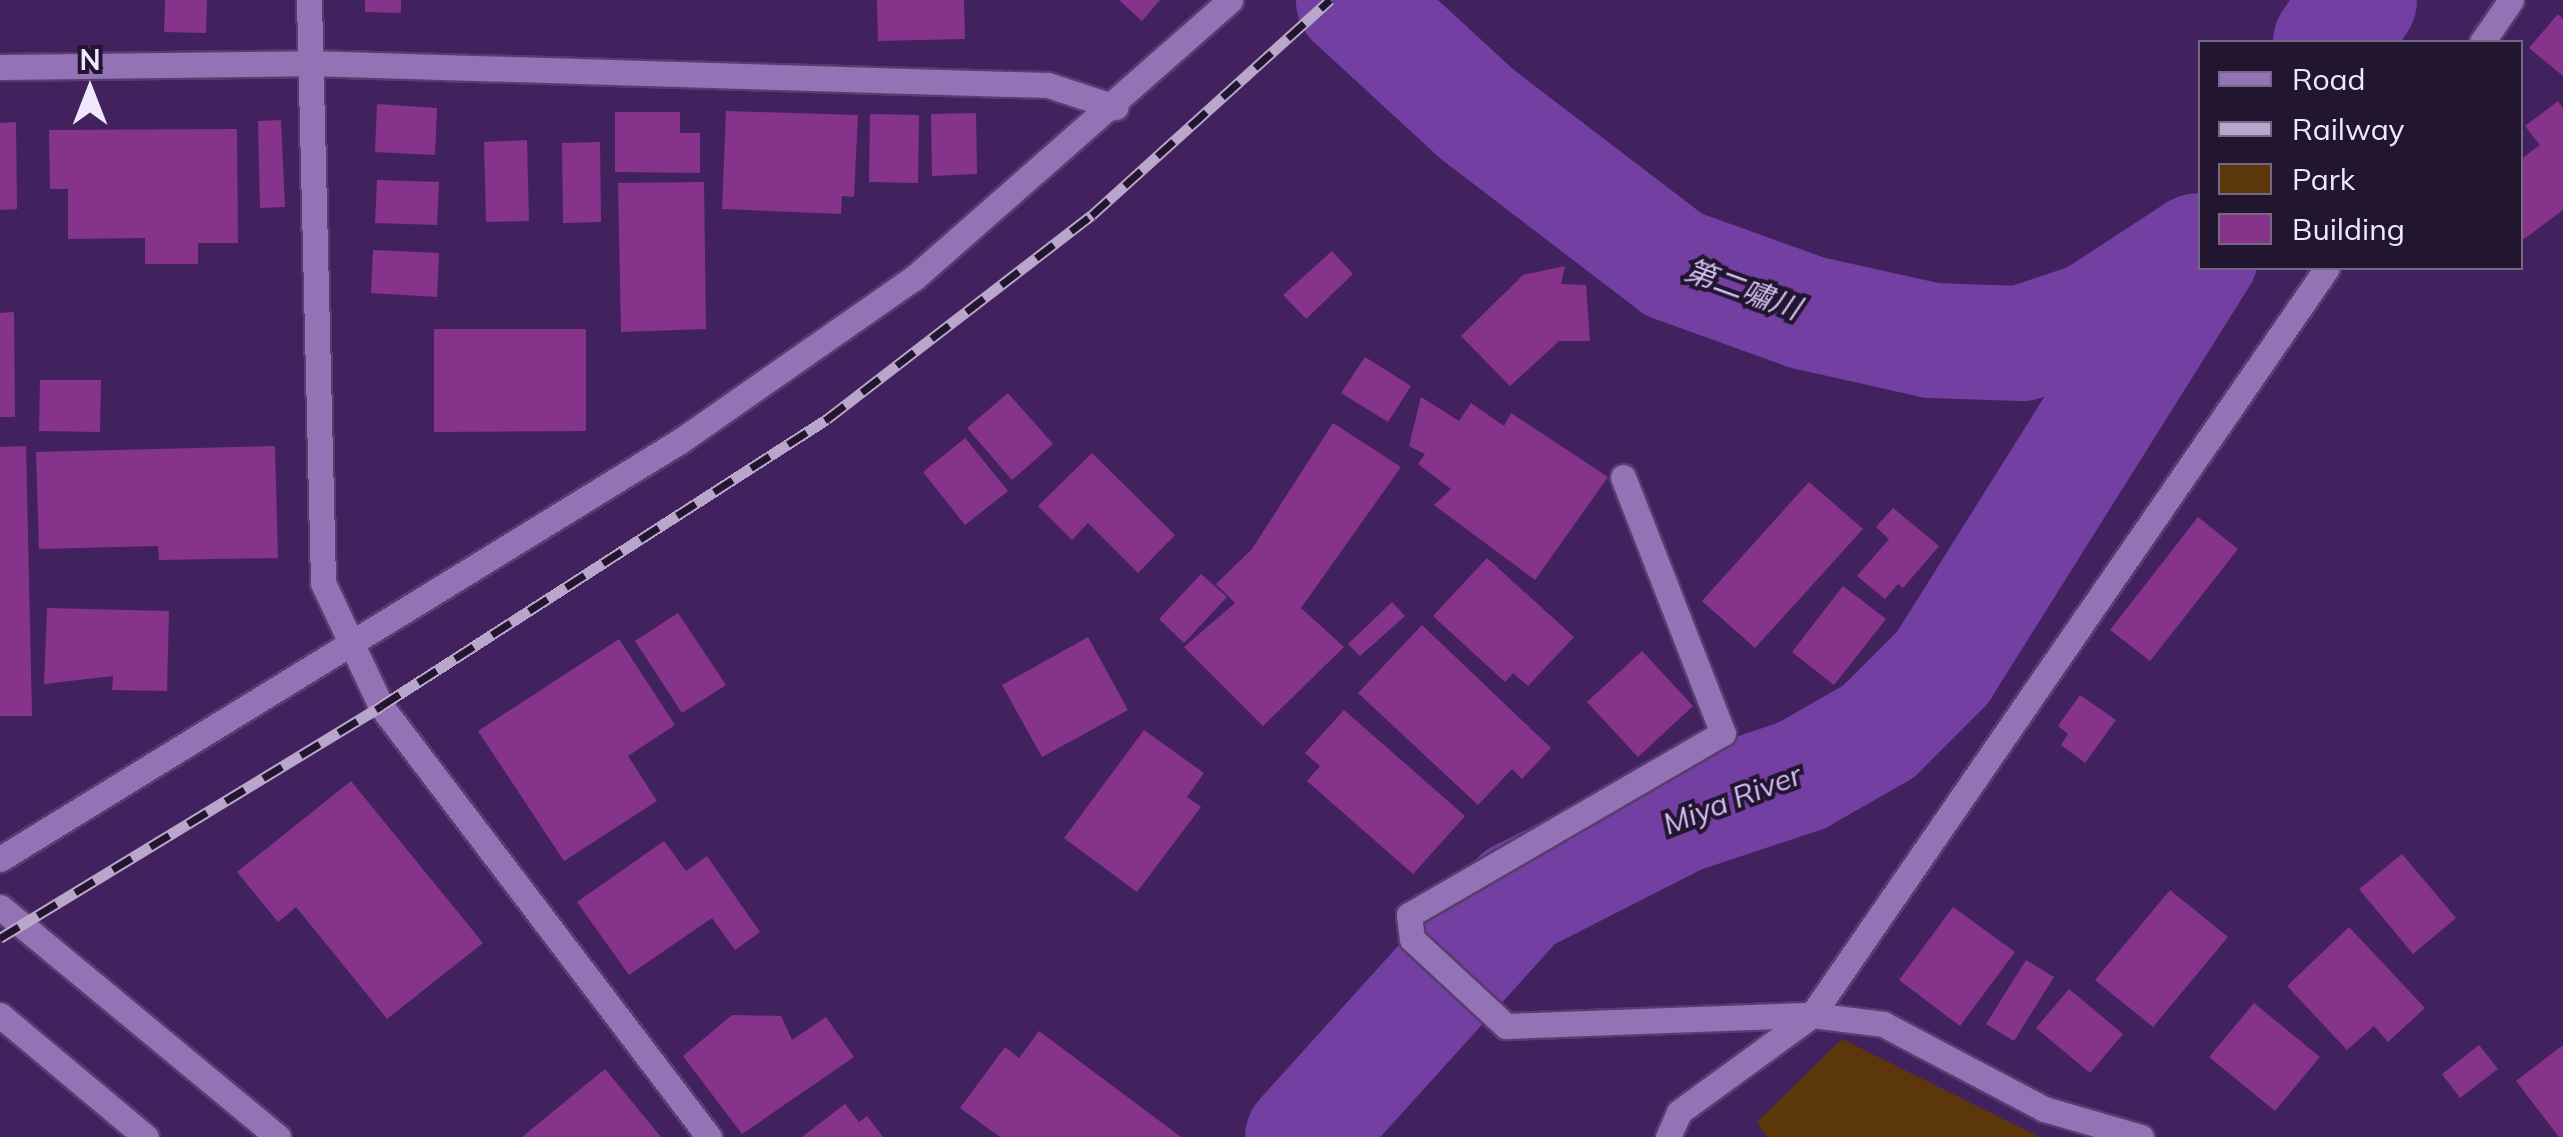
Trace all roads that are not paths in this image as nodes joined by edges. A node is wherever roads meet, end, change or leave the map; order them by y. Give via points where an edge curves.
1 (309, 0) edge
2 (1230, 0) edge
3 (2511, 0) edge
4 (2483, 40) edge
5 (309, 63) junction
6 (0, 67) edge
7 (1114, 106) junction
8 (2326, 270) edge
9 (1624, 477) dead end
10 (352, 645) junction
11 (0, 859) edge
12 (0, 908) edge
13 (0, 1015) edge
14 (1812, 1015) junction
15 (146, 1137) edge
16 (278, 1137) edge
17 (709, 1137) edge
18 (1668, 1137) edge
19 (2141, 1137) edge

1 - 5 street
2 - 7 street
3 - 4 street
5 - 6 street
5 - 7 street via 1048,85
5 - 10 street via 323,583
7 - 10 street via 914,278 680,441
8 - 14 street
9 - 14 street via 1723,733 1409,916 1412,939 1506,1026
10 - 11 street
10 - 17 street via 381,706
12 - 16 street
13 - 15 street
14 - 18 street via 1679,1112
14 - 19 street via 1883,1024 2044,1109

